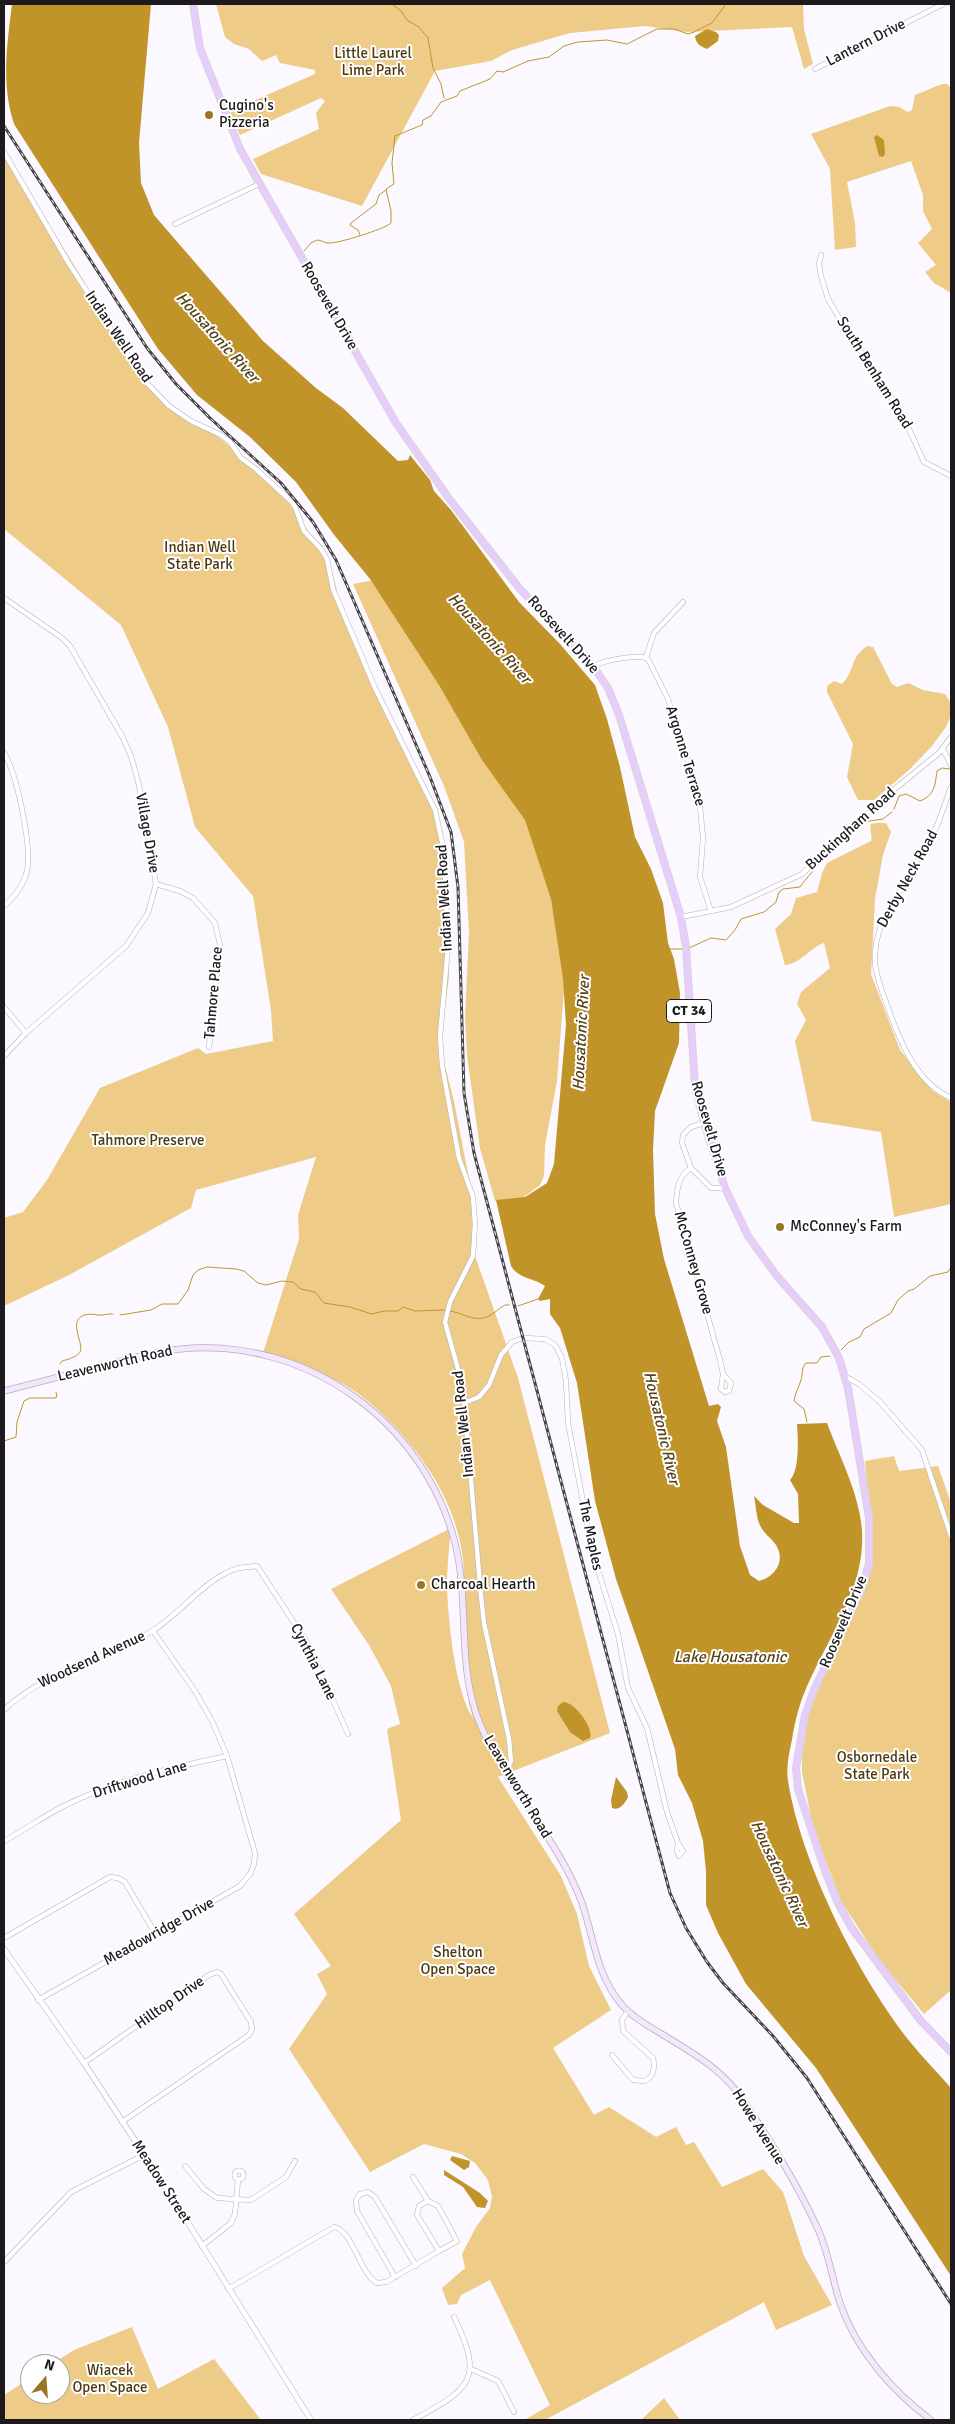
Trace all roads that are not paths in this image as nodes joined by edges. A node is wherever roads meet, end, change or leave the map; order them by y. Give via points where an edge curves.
1 (192, 4) edge
2 (943, 4) edge
3 (815, 69) dead end
4 (4, 152) edge
5 (260, 184) junction
6 (175, 224) dead end
7 (821, 254) dead end
8 (951, 476) edge
9 (4, 598) edge
10 (683, 602) dead end
11 (646, 658) junction
12 (593, 666) junction
13 (951, 738) edge
14 (943, 749) junction
15 (4, 753) edge
16 (951, 765) edge
17 (951, 787) edge
18 (156, 884) junction
19 (4, 906) edge
20 (711, 911) junction
21 (682, 917) junction
22 (4, 1007) edge
23 (26, 1033) junction
24 (209, 1047) dead end
25 (4, 1056) edge
26 (951, 1098) edge
27 (704, 1123) junction
28 (691, 1168) junction
29 (725, 1188) junction
30 (723, 1374) dead end
31 (846, 1377) junction
32 (4, 1391) edge
33 (464, 1403) junction
34 (951, 1536) edge
35 (257, 1566) joint
36 (153, 1631) junction
37 (4, 1710) edge
38 (348, 1734) dead end
39 (227, 1756) junction
40 (506, 1772) junction
41 (4, 1841) edge
42 (678, 1843) dead end
43 (561, 1859) joint
44 (155, 1933) junction
45 (4, 1938) edge
46 (4, 1949) edge
47 (38, 2000) junction
48 (628, 2011) junction
49 (951, 2052) edge
50 (612, 2055) dead end
51 (84, 2063) junction
52 (122, 2122) junction
53 (144, 2155) junction
54 (295, 2161) dead end
55 (186, 2166) dead end
56 (413, 2177) dead end
57 (238, 2180) dead end
58 (236, 2200) junction
59 (428, 2201) junction
60 (202, 2246) junction
61 (439, 2251) junction
62 (4, 2262) edge
63 (416, 2266) junction
64 (395, 2277) junction
65 (228, 2289) junction
66 (454, 2317) dead end
67 (470, 2369) junction
68 (514, 2412) dead end
69 (311, 2420) edge
70 (414, 2420) edge
71 (931, 2420) edge

1 - 5 main road, Roosevelt Drive / CT 34 via 200,48 209,73 230,127
2 - 3 street, Lantern Drive
4 - 33 street, Indian Well Road via 68,262 144,380 169,406 221,435 241,458 294,504 304,531 327,559 333,588 375,688 435,810 444,851 448,947 440,1036 442,1065 460,1158 473,1197 475,1224 472,1256 446,1312 446,1327 459,1367
5 - 6 street
5 - 12 main road, Roosevelt Drive / CT 34 via 396,423 428,470 520,589
7 - 8 street, South Benham Road via 821,276 838,316 902,414 924,462
9 - 18 street, Village Drive via 70,646 122,736 139,785
10 - 11 street via 654,633
11 - 12 street via 631,657
11 - 20 street, Argonne Terrace via 668,699 699,796 703,838 700,877
12 - 21 main road, Roosevelt Drive / CT 34 via 608,688 619,715
13 - 14 street, Buckingham Road
14 - 16 street
14 - 20 street, Buckingham Road via 886,796 802,874 741,903
15 - 19 street via 14,781 29,855 23,882
17 - 26 street, Derby Neck Road via 937,826 884,919 875,954 877,977 902,1046 928,1080
18 - 23 street, Village Drive via 148,913 126,946
18 - 24 street, Tahmore Place via 193,898 215,923 220,945
20 - 21 street, Buckingham Road
21 - 27 main road, Roosevelt Drive / CT 34 via 694,1086
22 - 23 street
23 - 25 street, Village Drive
27 - 28 street via 692,1126 683,1135 682,1143
27 - 29 main road, Roosevelt Drive / CT 34
28 - 29 street via 712,1188
28 - 30 street, McConney Grove via 683,1173 676,1204
29 - 31 main road, Roosevelt Drive / CT 34 via 748,1236 776,1275 822,1327
31 - 34 street via 880,1402 922,1450
31 - 49 main road, Roosevelt Drive / CT 34 via 869,1518 869,1564 862,1588 805,1715 796,1768 798,1789 837,1902 851,1927 921,2021
32 - 40 main road, Leavenworth Road via 150,1354 211,1347 273,1357 302,1367 363,1402 393,1430 425,1469 447,1517 460,1570 470,1695 480,1726
33 - 40 street, Indian Well Road via 481,1596 509,1739 511,1761
33 - 42 street, The Maples via 480,1396 489,1386 501,1355 512,1342 523,1338 545,1339 555,1345 562,1358 568,1423 593,1554 618,1634 628,1688 647,1728 667,1812
35 - 36 street, Woodsend Avenue via 234,1570 211,1584
35 - 38 street, Cynthia Lane via 308,1644
36 - 37 street, Woodsend Avenue via 24,1693
36 - 39 street via 195,1691
39 - 41 street, Driftwood Lane via 178,1766 107,1787 61,1808
39 - 44 street, Meadowridge Drive via 254,1845 254,1864 240,1886
40 - 43 main road, Leavenworth Road
43 - 48 main road, Howe Avenue via 582,1904 603,1976
44 - 45 street via 125,1882 110,1877
44 - 47 street, Meadowridge Drive
46 - 47 street, Meadow Street
47 - 51 street, Meadow Street
48 - 50 street via 622,2020 623,2030 650,2054 654,2064 651,2076 644,2081 633,2080
48 - 71 main road, Howe Avenue via 715,2068 740,2095 818,2229 851,2328 894,2389
51 - 52 street, Meadow Street
51 - 52 street, Hilltop Drive via 209,1974 221,1974 251,2022 249,2035
52 - 53 street, Meadow Street
53 - 60 street, Meadow Street
53 - 62 street via 71,2192
54 - 58 street via 286,2177 268,2191 251,2200
55 - 58 street via 204,2189 217,2198
56 - 59 street
57 - 58 street
58 - 60 street via 231,2223
59 - 61 street via 419,2206 418,2215
59 - 61 street via 438,2206 457,2241
60 - 65 street, Meadow Street
61 - 63 street
63 - 64 street
63 - 64 street via 375,2197 368,2192 360,2194 356,2209
64 - 65 street via 382,2284 373,2281 343,2232 334,2227
65 - 69 street, Meadow Street
66 - 67 street via 468,2349
67 - 68 street via 498,2381
67 - 70 street via 464,2386 452,2399

